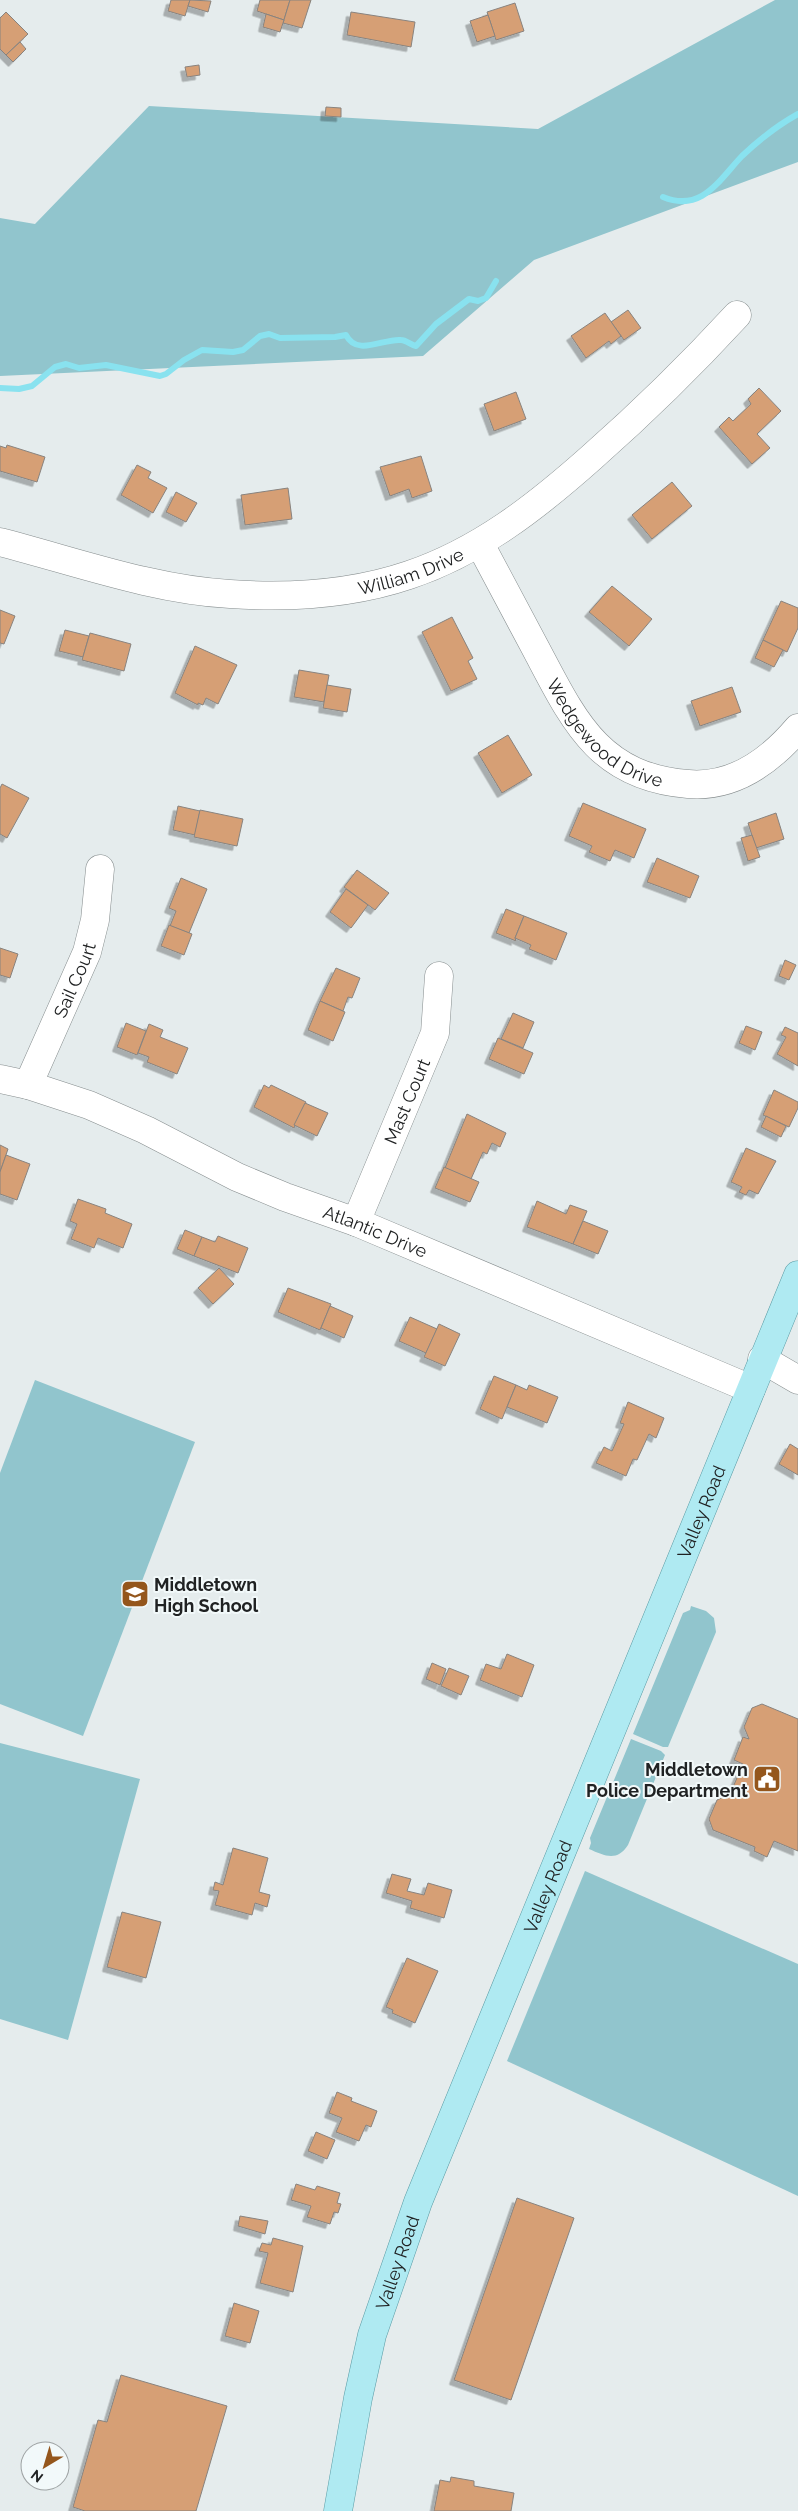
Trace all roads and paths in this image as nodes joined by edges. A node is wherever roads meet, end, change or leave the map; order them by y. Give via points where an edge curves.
1 (737, 315) dead end
2 (0, 542) edge
3 (480, 544) junction
4 (798, 728) edge
5 (100, 870) dead end
6 (439, 976) dead end
7 (0, 1079) edge
8 (28, 1085) junction
9 (356, 1222) junction
10 (798, 1275) edge
11 (762, 1359) junction
12 (798, 1380) edge
13 (751, 1389) junction
14 (338, 2511) edge

1 - 3 street, William Drive via 631,423 555,489
2 - 3 street, William Drive via 175,586 229,594 273,595 315,593 381,582 433,566
3 - 4 street, Wedgewood Drive via 571,714 597,746 617,762 659,780 701,785 720,782 756,767
5 - 8 street, Sail Court via 95,920 86,952
6 - 9 street, Mast Court via 435,1033
7 - 8 street, Atlantic Drive
8 - 9 street, Atlantic Drive via 89,1105 277,1194
9 - 13 street, Atlantic Drive
10 - 11 main road, Valley Road
11 - 12 street
11 - 13 main road, Valley Road
13 - 14 main road, Valley Road via 418,2202 372,2335

